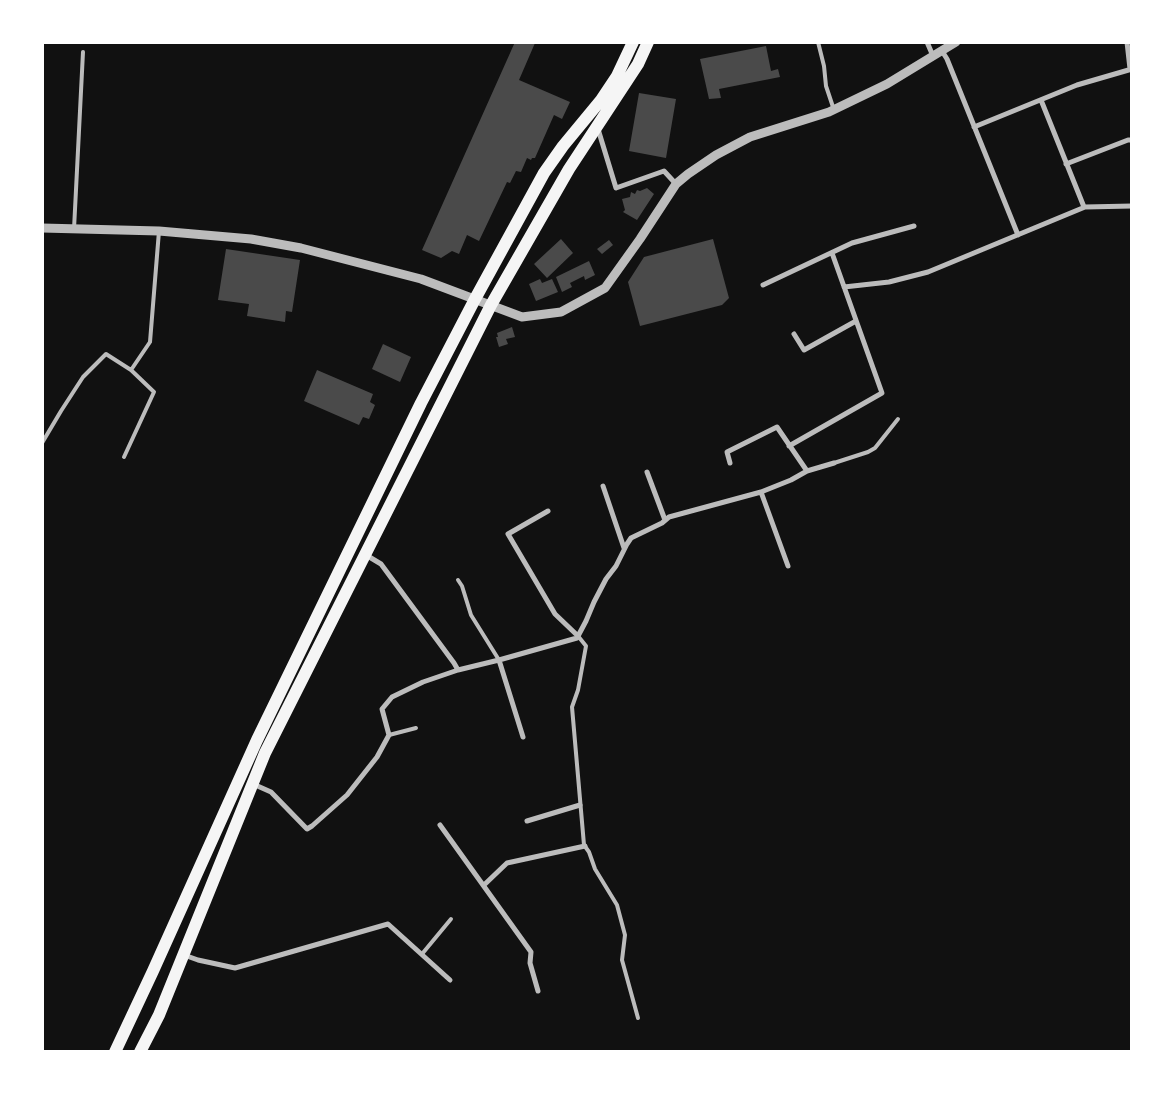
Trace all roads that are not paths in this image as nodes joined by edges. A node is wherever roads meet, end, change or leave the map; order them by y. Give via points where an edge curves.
1 (633, 42) edge
2 (648, 42) edge
3 (818, 42) edge
4 (927, 42) edge
5 (956, 42) edge
6 (1127, 42) edge
7 (942, 51) junction
8 (83, 52) dead end
9 (933, 56) junction
10 (1131, 70) edge
11 (1041, 100) junction
12 (834, 110) junction
13 (597, 126) junction
14 (974, 127) junction
15 (1132, 140) edge
16 (1066, 164) junction
17 (676, 184) junction
18 (1132, 206) edge
19 (1084, 207) junction
20 (914, 226) dead end
21 (42, 228) edge
22 (74, 229) junction
23 (159, 231) junction
24 (1018, 235) junction
25 (832, 253) junction
26 (763, 285) dead end
27 (844, 287) junction
28 (475, 299) junction
29 (491, 305) junction
30 (856, 321) junction
31 (794, 334) dead end
32 (130, 370) junction
33 (898, 418) dead end
34 (42, 443) edge
35 (789, 446) junction
36 (124, 457) dead end
37 (730, 462) dead end
38 (834, 463) joint
39 (647, 472) dead end
40 (807, 472) junction
41 (602, 486) dead end
42 (762, 492) junction
43 (548, 511) dead end
44 (665, 520) junction
45 (624, 548) junction
46 (365, 555) junction
47 (788, 566) dead end
48 (458, 580) dead end
49 (578, 636) junction
50 (499, 660) junction
51 (458, 670) junction
52 (416, 728) dead end
53 (389, 735) junction
54 (523, 737) dead end
55 (253, 784) junction
56 (580, 805) junction
57 (527, 821) dead end
58 (440, 825) dead end
59 (585, 846) junction
60 (484, 886) junction
61 (451, 919) dead end
62 (183, 954) junction
63 (422, 954) junction
64 (450, 980) dead end
65 (538, 990) dead end
66 (638, 1018) dead end
67 (114, 1052) edge
68 (140, 1052) edge

1 - 28 highway via 601,100 544,173
2 - 13 highway via 638,64
3 - 12 lane
4 - 9 street
5 - 7 street
6 - 10 street
7 - 9 street
7 - 14 street
8 - 22 lane
9 - 12 street via 887,84
10 - 11 street
11 - 14 street
11 - 16 street
12 - 17 street via 750,137 716,155
13 - 17 street via 616,188 664,171
13 - 29 highway
14 - 24 street
15 - 16 street
16 - 19 street
17 - 29 street via 605,288 561,312 522,317
18 - 19 street
19 - 24 street
20 - 25 street via 852,243
21 - 22 street
22 - 23 street
23 - 28 street via 252,239 301,248 421,279
23 - 32 lane via 150,342
24 - 27 street via 928,272 889,282
25 - 26 street
25 - 27 street
27 - 30 street
28 - 29 street
28 - 67 highway via 256,740
29 - 46 highway
30 - 31 street via 804,350
30 - 35 street via 882,394
32 - 34 lane via 106,354 83,377
32 - 36 lane via 154,392
33 - 38 lane via 875,448
35 - 37 street via 777,427 726,452
35 - 40 street
38 - 40 street
39 - 44 street
40 - 42 street
41 - 45 street
42 - 44 street
42 - 47 street
43 - 49 street via 508,534 555,614
44 - 45 street via 631,538
45 - 49 street
46 - 51 street via 381,564
46 - 55 highway via 265,753
48 - 50 lane via 470,615
49 - 50 street
49 - 56 lane via 586,646 572,707
50 - 51 street
50 - 54 street
51 - 53 street via 392,697 382,709
52 - 53 lane
53 - 55 street via 368,770 347,795 307,829 271,792
55 - 62 highway
56 - 57 street
56 - 59 lane
58 - 60 street
59 - 60 street via 508,863
59 - 66 lane via 617,905 625,935 622,960
60 - 65 street via 532,952 530,963
61 - 63 lane
62 - 63 street via 235,968 388,924
62 - 68 highway via 159,1015
63 - 64 street

